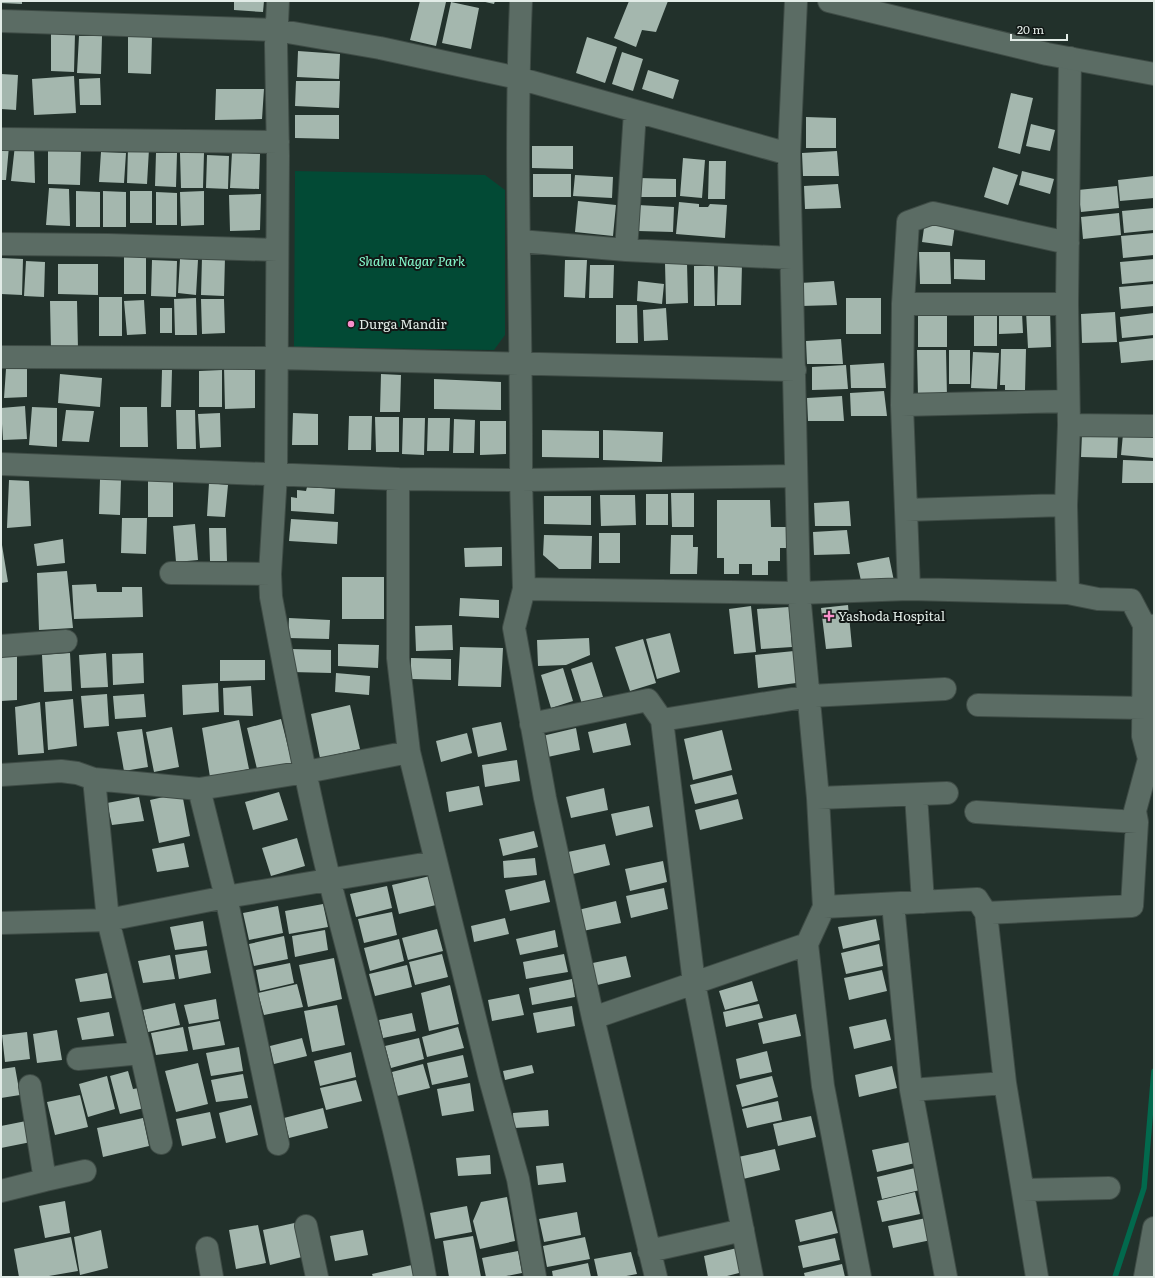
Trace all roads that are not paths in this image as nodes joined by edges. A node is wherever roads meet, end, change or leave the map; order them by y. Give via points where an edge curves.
1 (278, 1) edge
2 (521, 1) edge
3 (796, 1) edge
4 (829, 1) edge
5 (1, 21) edge
6 (276, 30) junction
7 (1070, 58) junction
8 (1154, 74) edge
9 (518, 78) junction
10 (635, 112) junction
11 (1, 139) edge
12 (278, 142) junction
13 (789, 154) junction
14 (520, 240) junction
15 (1068, 243) junction
16 (1, 244) edge
17 (277, 250) junction
18 (626, 250) junction
19 (791, 258) junction
20 (903, 304) junction
21 (1067, 304) junction
22 (1, 357) edge
23 (278, 358) junction
24 (522, 363) junction
25 (795, 370) junction
26 (1068, 401) junction
27 (902, 404) junction
28 (1069, 425) junction
29 (1154, 426) edge
30 (1, 464) edge
31 (276, 474) junction
32 (796, 476) junction
33 (398, 479) junction
34 (521, 480) junction
35 (1066, 505) junction
36 (906, 510) junction
37 (171, 573) dead end
38 (270, 574) junction
39 (524, 588) junction
40 (909, 589) junction
41 (799, 593) junction
42 (1068, 593) junction
43 (1149, 625) edge
44 (66, 641) dead end
45 (1, 646) edge
46 (944, 689) dead end
47 (810, 696) junction
48 (978, 705) dead end
49 (1144, 708) junction
50 (662, 720) junction
51 (531, 724) junction
52 (409, 752) junction
53 (306, 772) junction
54 (1, 775) edge
55 (94, 779) junction
56 (199, 789) junction
57 (948, 793) dead end
58 (916, 795) junction
59 (818, 798) junction
60 (976, 812) dead end
61 (1136, 822) junction
62 (436, 862) junction
63 (330, 880) junction
64 (226, 897) junction
65 (923, 902) junction
66 (893, 904) junction
67 (824, 907) junction
68 (986, 913) junction
69 (108, 920) junction
70 (1, 923) edge
71 (807, 944) junction
72 (694, 983) junction
73 (593, 1018) junction
74 (141, 1053) junction
75 (78, 1059) dead end
76 (1006, 1083) junction
77 (30, 1086) dead end
78 (911, 1090) junction
79 (161, 1143) dead end
80 (278, 1144) dead end
81 (85, 1171) dead end
82 (45, 1180) junction
83 (1109, 1188) dead end
84 (1023, 1190) junction
85 (1, 1191) edge
86 (306, 1226) dead end
87 (1154, 1228) edge
88 (743, 1230) junction
89 (207, 1248) dead end
90 (649, 1251) junction
91 (212, 1277) edge
92 (317, 1277) edge
93 (425, 1277) edge
94 (535, 1277) edge
95 (656, 1277) edge
96 (752, 1277) edge
97 (860, 1277) edge
98 (946, 1277) edge
99 (1037, 1277) edge
100 (1145, 1277) edge

1 - 6 street
2 - 9 street
3 - 13 street
4 - 7 street
5 - 6 street
6 - 9 street via 380,48
6 - 12 street
7 - 8 street
7 - 15 street
9 - 10 street
9 - 14 street
10 - 13 street
10 - 18 street
11 - 12 street
12 - 17 street
13 - 19 street
14 - 18 street
14 - 24 street
15 - 20 street via 933,214 908,222
15 - 21 street
16 - 17 street
17 - 23 street
18 - 19 street
19 - 25 street
20 - 21 street
20 - 27 street
21 - 26 street
22 - 23 street
23 - 24 street
23 - 31 street
24 - 25 street
24 - 34 street
25 - 32 street
26 - 27 street
26 - 28 street
27 - 36 street
28 - 29 street
28 - 35 street
30 - 31 street
31 - 33 street
31 - 38 street
32 - 34 street
32 - 41 street
33 - 34 street
33 - 52 street via 398,658
34 - 39 street
35 - 36 street
35 - 42 street
36 - 40 street
37 - 38 street
38 - 53 street via 271,597
39 - 41 street
39 - 51 street via 514,628
40 - 41 street
40 - 42 street
41 - 47 street
42 - 43 street via 1098,599 1131,600
43 - 49 street
44 - 45 street
46 - 47 street
47 - 50 street
47 - 59 street
48 - 49 street
49 - 61 street via 1143,736 1149,759 1135,811
50 - 51 street via 648,700
50 - 72 street
51 - 73 street
52 - 53 street
52 - 62 street
53 - 56 street
53 - 63 street
54 - 55 street via 61,771
55 - 56 street
55 - 69 street
56 - 64 street
57 - 58 street
58 - 59 street
58 - 65 street
59 - 67 street
60 - 61 street
61 - 68 street via 1132,906
62 - 63 street
62 - 94 street via 490,1079 518,1179
63 - 64 street
63 - 93 street via 414,1213
64 - 69 street
64 - 80 street
65 - 66 street
65 - 68 street via 977,900
66 - 67 street
66 - 78 street
67 - 71 street
68 - 76 street
69 - 70 street
69 - 74 street
71 - 72 street
71 - 97 street via 823,1086
72 - 73 street
72 - 88 street
73 - 90 street
74 - 75 street
74 - 79 street
76 - 78 street
76 - 84 street
77 - 82 street
78 - 98 street
81 - 82 street
82 - 85 street
83 - 84 street
84 - 99 street
86 - 92 street
87 - 100 street
88 - 90 street
88 - 96 street
89 - 91 street
90 - 95 street

